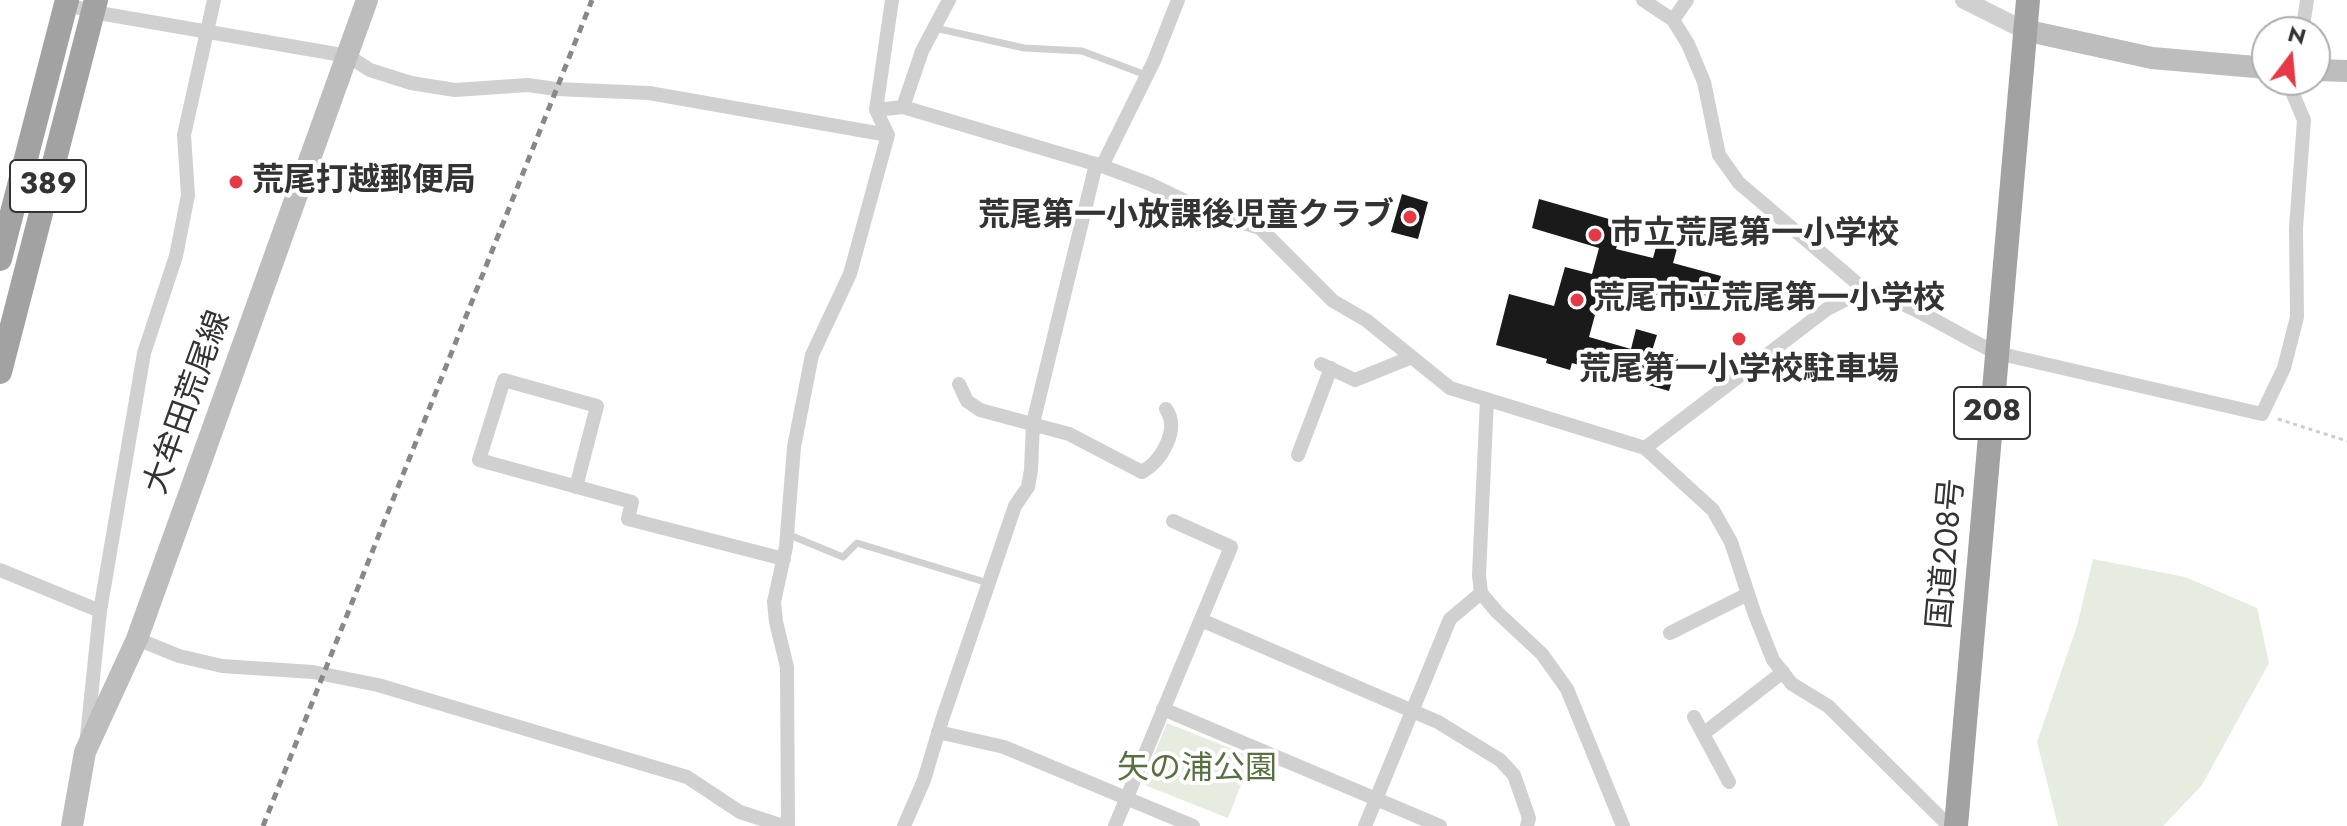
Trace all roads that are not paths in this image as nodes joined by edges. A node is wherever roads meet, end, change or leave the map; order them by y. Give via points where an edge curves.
1 (214, 0) edge
2 (367, 0) edge
3 (892, 0) edge
4 (949, 0) edge
5 (1178, 0) edge
6 (1643, 0) edge
7 (1687, 0) edge
8 (1964, 0) edge
9 (2028, 0) edge
10 (66, 1) edge
11 (94, 6) edge
12 (1673, 20) junction
13 (935, 28) junction
14 (2024, 30) junction
15 (206, 31) junction
16 (348, 56) junction
17 (2251, 67) edge
18 (1148, 76) junction
19 (2294, 96) edge
20 (903, 107) junction
21 (876, 110) junction
22 (888, 135) junction
23 (1099, 165) junction
24 (0, 259) edge
25 (1865, 290) junction
26 (1997, 353) junction
27 (1412, 357) junction
28 (0, 372) edge
29 (959, 384) dead end
30 (1487, 399) junction
31 (1166, 409) dead end
32 (1033, 423) junction
33 (1645, 448) junction
34 (1298, 455) dead end
35 (576, 487) junction
36 (1173, 521) dead end
37 (787, 534) junction
38 (784, 559) junction
39 (0, 570) edge
40 (988, 583) junction
41 (1481, 593) junction
42 (1748, 594) junction
43 (100, 611) junction
44 (1201, 620) junction
45 (1670, 633) dead end
46 (137, 639) junction
47 (1783, 672) junction
48 (1163, 709) junction
49 (1413, 712) junction
50 (1694, 717) dead end
51 (938, 732) junction
52 (1703, 734) junction
53 (85, 752) junction
54 (1729, 782) dead end
55 (1126, 798) junction
56 (1377, 799) junction
57 (72, 826) edge
58 (785, 826) edge
59 (904, 826) edge
60 (1115, 826) edge
61 (1193, 826) edge
62 (1365, 826) edge
63 (1440, 826) edge
64 (1527, 826) edge
65 (1623, 826) edge
66 (1949, 826) edge
67 (1956, 826) edge

1 - 15 street
2 - 16 main road, 大牟田荒尾線
3 - 21 street
4 - 13 street
5 - 18 street
6 - 12 street
7 - 12 street
8 - 14 street
9 - 14 highway, 国道208号 / 208
10 - 11 street
10 - 24 highway, 389
11 - 15 street
11 - 28 highway, 389
12 - 25 street via 1704,82 1719,155 1739,183
13 - 18 lane via 1024,48 1082,51
13 - 20 street
14 - 17 main road via 2152,58
14 - 26 highway, 国道208号 / 208
15 - 16 street
15 - 43 street via 184,135 188,195 176,256 144,353
16 - 22 street via 370,70 455,90 528,85 649,93
16 - 46 main road, 大牟田荒尾線
18 - 23 street
19 - 26 street via 2304,120 2296,228 2297,317 2284,368 2262,414
20 - 21 street
20 - 23 street
21 - 22 street
22 - 37 street via 850,274 812,355 794,447
23 - 27 street via 1260,228 1333,301
23 - 32 street
25 - 26 street via 1918,309
25 - 33 street via 1827,309
26 - 67 highway, 国道208号 / 208
27 - 30 street via 1450,388
27 - 34 street via 1355,380 1326,366
29 - 32 street via 967,401 980,410
30 - 33 street
30 - 41 street
31 - 32 street via 1172,431 1153,465 1142,472 1069,434
32 - 40 street via 1028,487 1015,506
33 - 42 street via 1713,510 1731,542
35 - 35 street via 597,406 504,380 479,460
35 - 38 street via 632,502 628,519
36 - 44 street via 1231,547
37 - 38 street
37 - 40 lane via 843,557 857,543
38 - 58 street via 774,602 788,678
39 - 43 street
40 - 51 street
41 - 49 street via 1450,619
41 - 65 street via 1542,654 1567,689
42 - 45 street
42 - 47 street via 1773,660
43 - 53 street
44 - 48 street
44 - 49 street
46 - 53 main road, 大牟田荒尾線
46 - 58 street via 222,666 313,672 378,685 687,777 740,812
47 - 52 street
47 - 66 street via 1792,684 1828,706
48 - 55 street
48 - 56 street
49 - 56 street
49 - 64 street via 1500,760 1514,775
50 - 52 street
51 - 55 street via 1004,747
51 - 59 street
52 - 54 street
53 - 57 main road, 大牟田荒尾線
55 - 60 street
55 - 61 street
56 - 62 street
56 - 63 street

